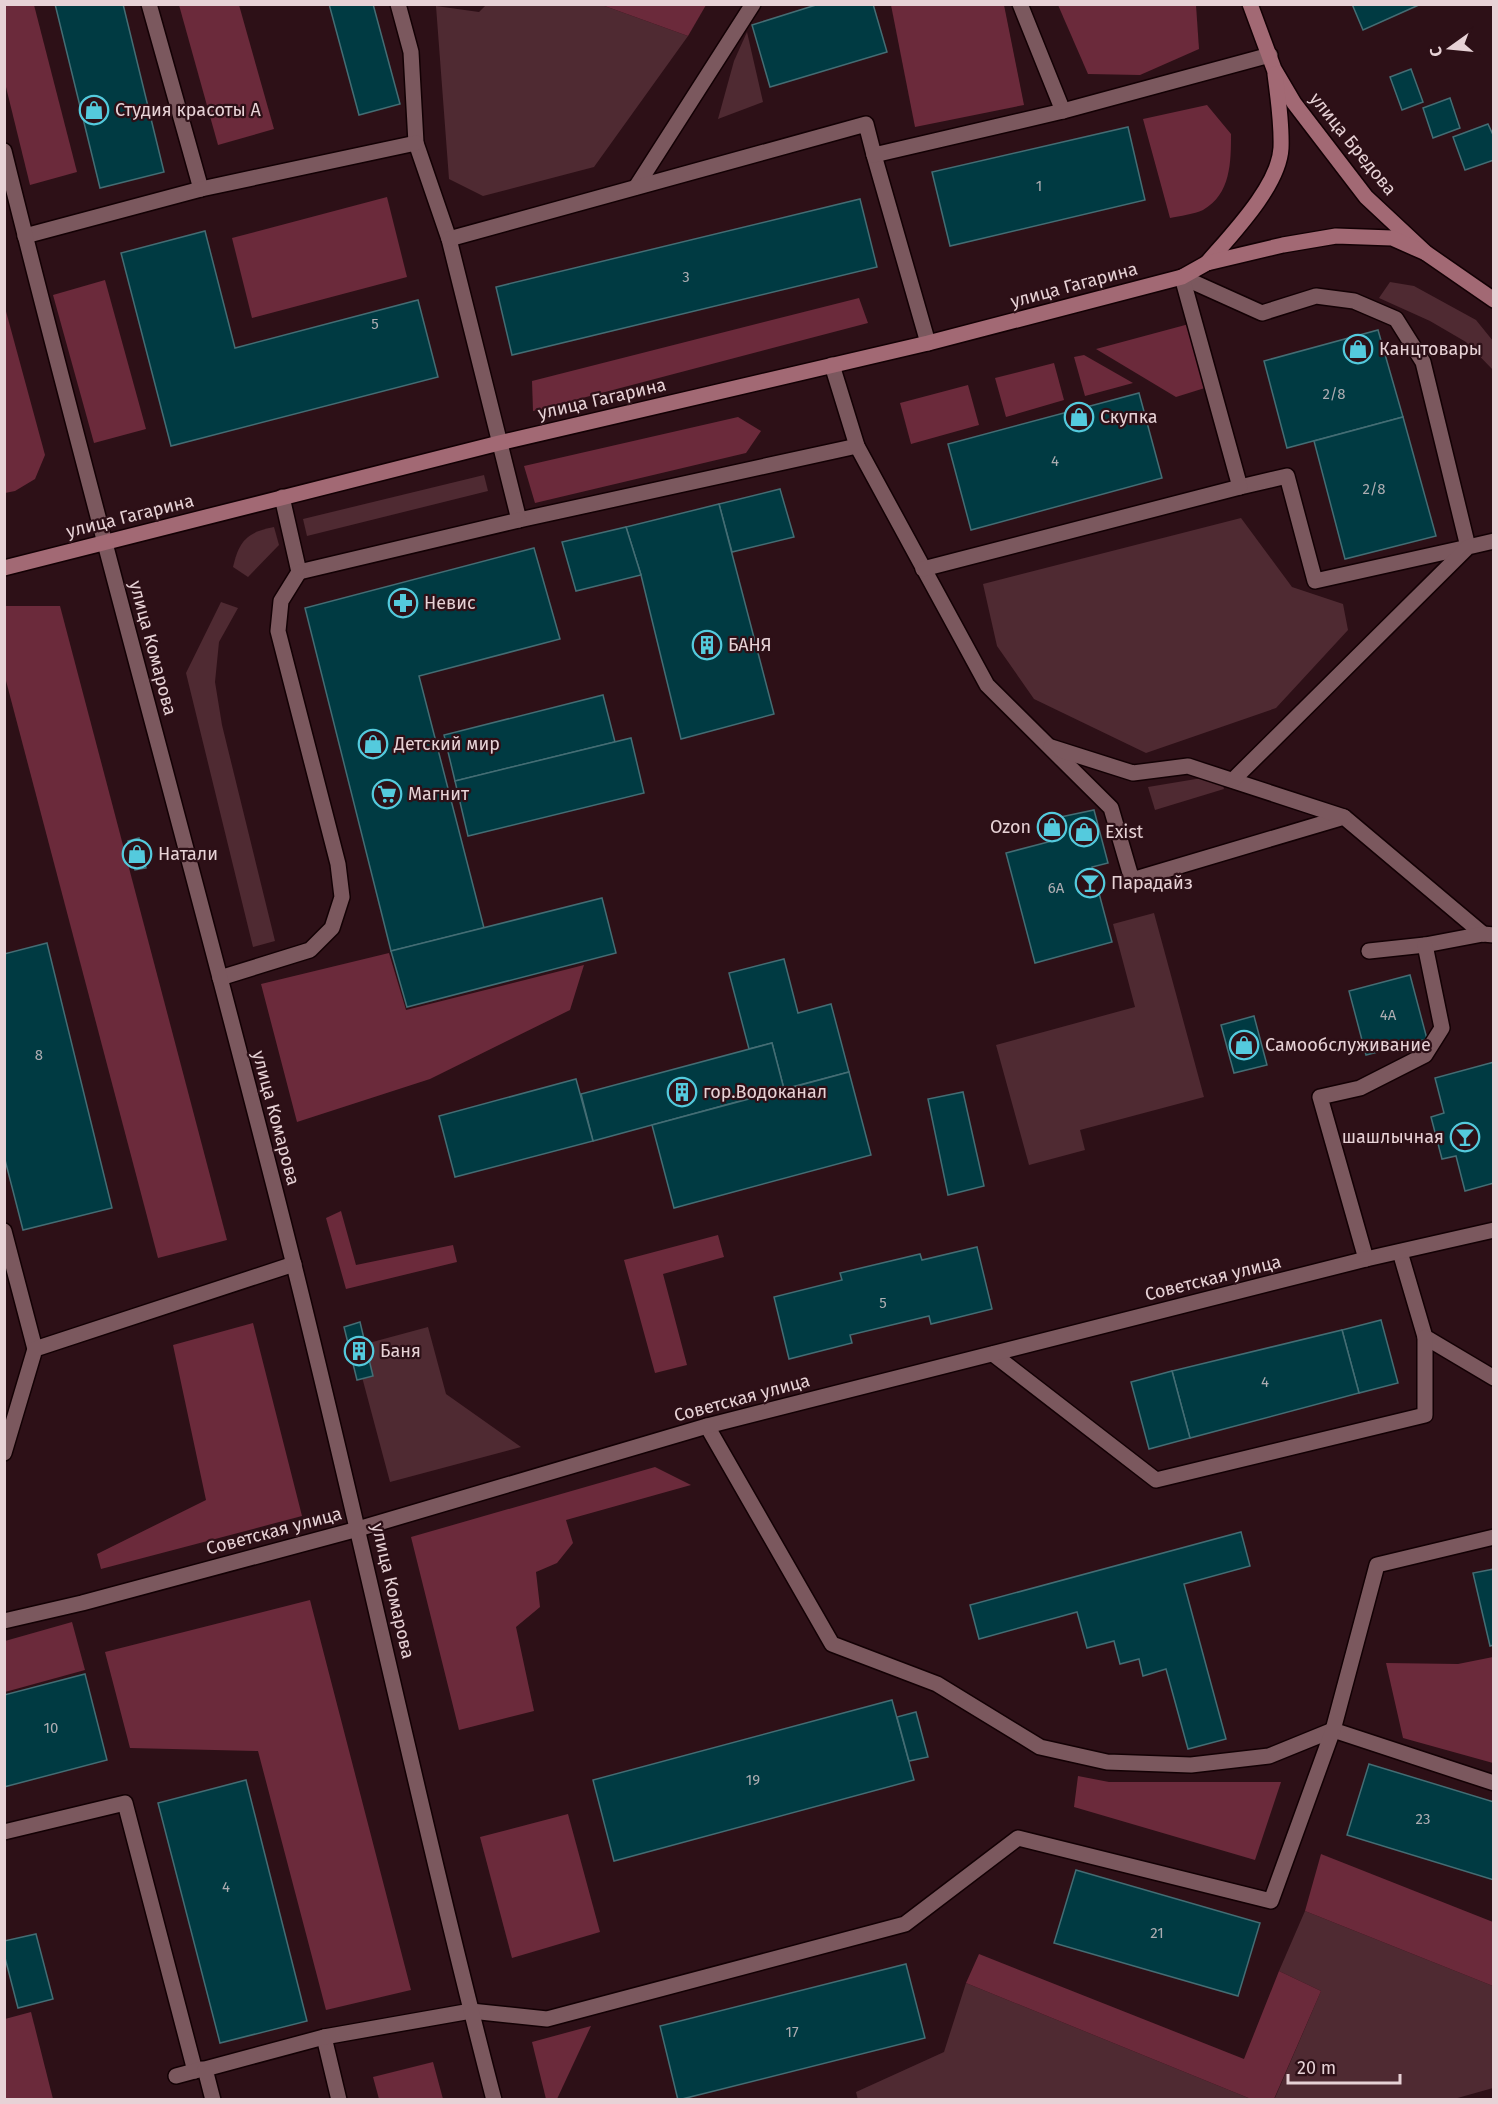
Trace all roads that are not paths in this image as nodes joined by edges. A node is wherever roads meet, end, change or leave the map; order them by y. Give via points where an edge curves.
1 (149, 4) edge
2 (398, 4) edge
3 (753, 4) edge
4 (1020, 4) edge
5 (1250, 4) edge
6 (1272, 62) junction
7 (1063, 111) junction
8 (416, 143) junction
9 (4, 151) edge
10 (874, 155) junction
11 (636, 187) junction
12 (201, 189) junction
13 (25, 236) junction
14 (449, 239) junction
15 (1426, 253) junction
16 (1207, 264) junction
17 (1182, 277) junction
18 (1494, 300) edge
19 (928, 343) junction
20 (832, 365) junction
21 (499, 443) junction
22 (857, 446) junction
23 (1240, 487) junction
24 (282, 497) junction
25 (519, 520) junction
26 (105, 541) junction
27 (1494, 541) edge
28 (1468, 547) junction
29 (4, 568) edge
30 (924, 569) junction
31 (299, 572) junction
32 (1047, 746) junction
33 (1233, 780) junction
34 (1344, 817) junction
35 (1488, 934) edge
36 (1425, 945) junction
37 (1369, 951) dead end
38 (220, 978) junction
39 (1494, 1230) edge
40 (4, 1231) edge
41 (1400, 1252) junction
42 (1366, 1259) junction
43 (294, 1264) junction
44 (1425, 1337) junction
45 (35, 1349) junction
46 (993, 1353) junction
47 (1494, 1378) edge
48 (707, 1426) junction
49 (4, 1453) edge
50 (358, 1529) junction
51 (1494, 1537) edge
52 (4, 1621) edge
53 (1333, 1730) junction
54 (1494, 1783) edge
55 (4, 1832) edge
56 (471, 2011) junction
57 (324, 2037) junction
58 (200, 2070) junction
59 (177, 2076) dead end
60 (213, 2100) edge
61 (339, 2100) edge
62 (494, 2100) edge

1 - 12 street
2 - 8 street via 411,52
3 - 11 street
4 - 7 street
5 - 6 main road, улица Бредова
6 - 7 street
6 - 15 main road, улица Бредова via 1294,102 1366,197
6 - 16 main road, улица Гагарина via 1281,150 1272,177 1252,210
7 - 10 street
8 - 12 street
8 - 14 street
9 - 13 street, улица Комарова
10 - 11 street via 866,124
10 - 19 street
11 - 14 street
12 - 13 street
13 - 26 street, улица Комарова
14 - 21 street
15 - 16 main road, улица Гагарина via 1392,238 1336,236
15 - 18 main road, улица Бредова
16 - 17 main road, улица Гагарина
17 - 19 main road, улица Гагарина
17 - 23 street
17 - 28 street via 1262,313 1316,296 1354,301 1396,319 1423,362
19 - 20 main road, улица Гагарина
20 - 21 main road, улица Гагарина
20 - 22 street
21 - 24 main road, улица Гагарина
21 - 25 street
22 - 25 street
22 - 30 street
23 - 28 street via 1287,476 1315,580
23 - 30 street
24 - 26 main road, улица Гагарина
24 - 31 street
25 - 31 street
26 - 29 main road, улица Гагарина
26 - 38 street, улица Комарова
27 - 28 street
28 - 33 street
30 - 32 street via 987,685
31 - 38 street via 281,600 278,631 338,864 342,897 332,928 310,950
32 - 33 street via 1133,773 1188,766
32 - 34 street via 1111,808 1132,880
33 - 34 street
34 - 35 street
35 - 36 street
36 - 37 street
36 - 42 street via 1442,1028 1425,1055 1360,1088 1320,1097
38 - 43 street, улица Комарова
39 - 41 street, Советская улица
40 - 45 street
41 - 42 street, Советская улица
41 - 44 street
42 - 46 street, Советская улица
43 - 45 street
43 - 50 street, улица Комарова
44 - 46 street via 1425,1415 1156,1480
44 - 47 street
45 - 49 street
46 - 48 street, Советская улица
48 - 50 street, Советская улица
48 - 53 street via 832,1644 937,1684 1040,1747 1107,1762 1191,1765 1269,1756
50 - 52 street, Советская улица
50 - 56 street, улица Комарова
51 - 53 street via 1377,1565
53 - 54 street
53 - 56 street via 1271,1901 1018,1838 905,1924 547,2019
55 - 58 street via 125,1803
56 - 57 street
56 - 62 street, улица Комарова
57 - 58 street
57 - 61 street
58 - 59 street
58 - 60 street

